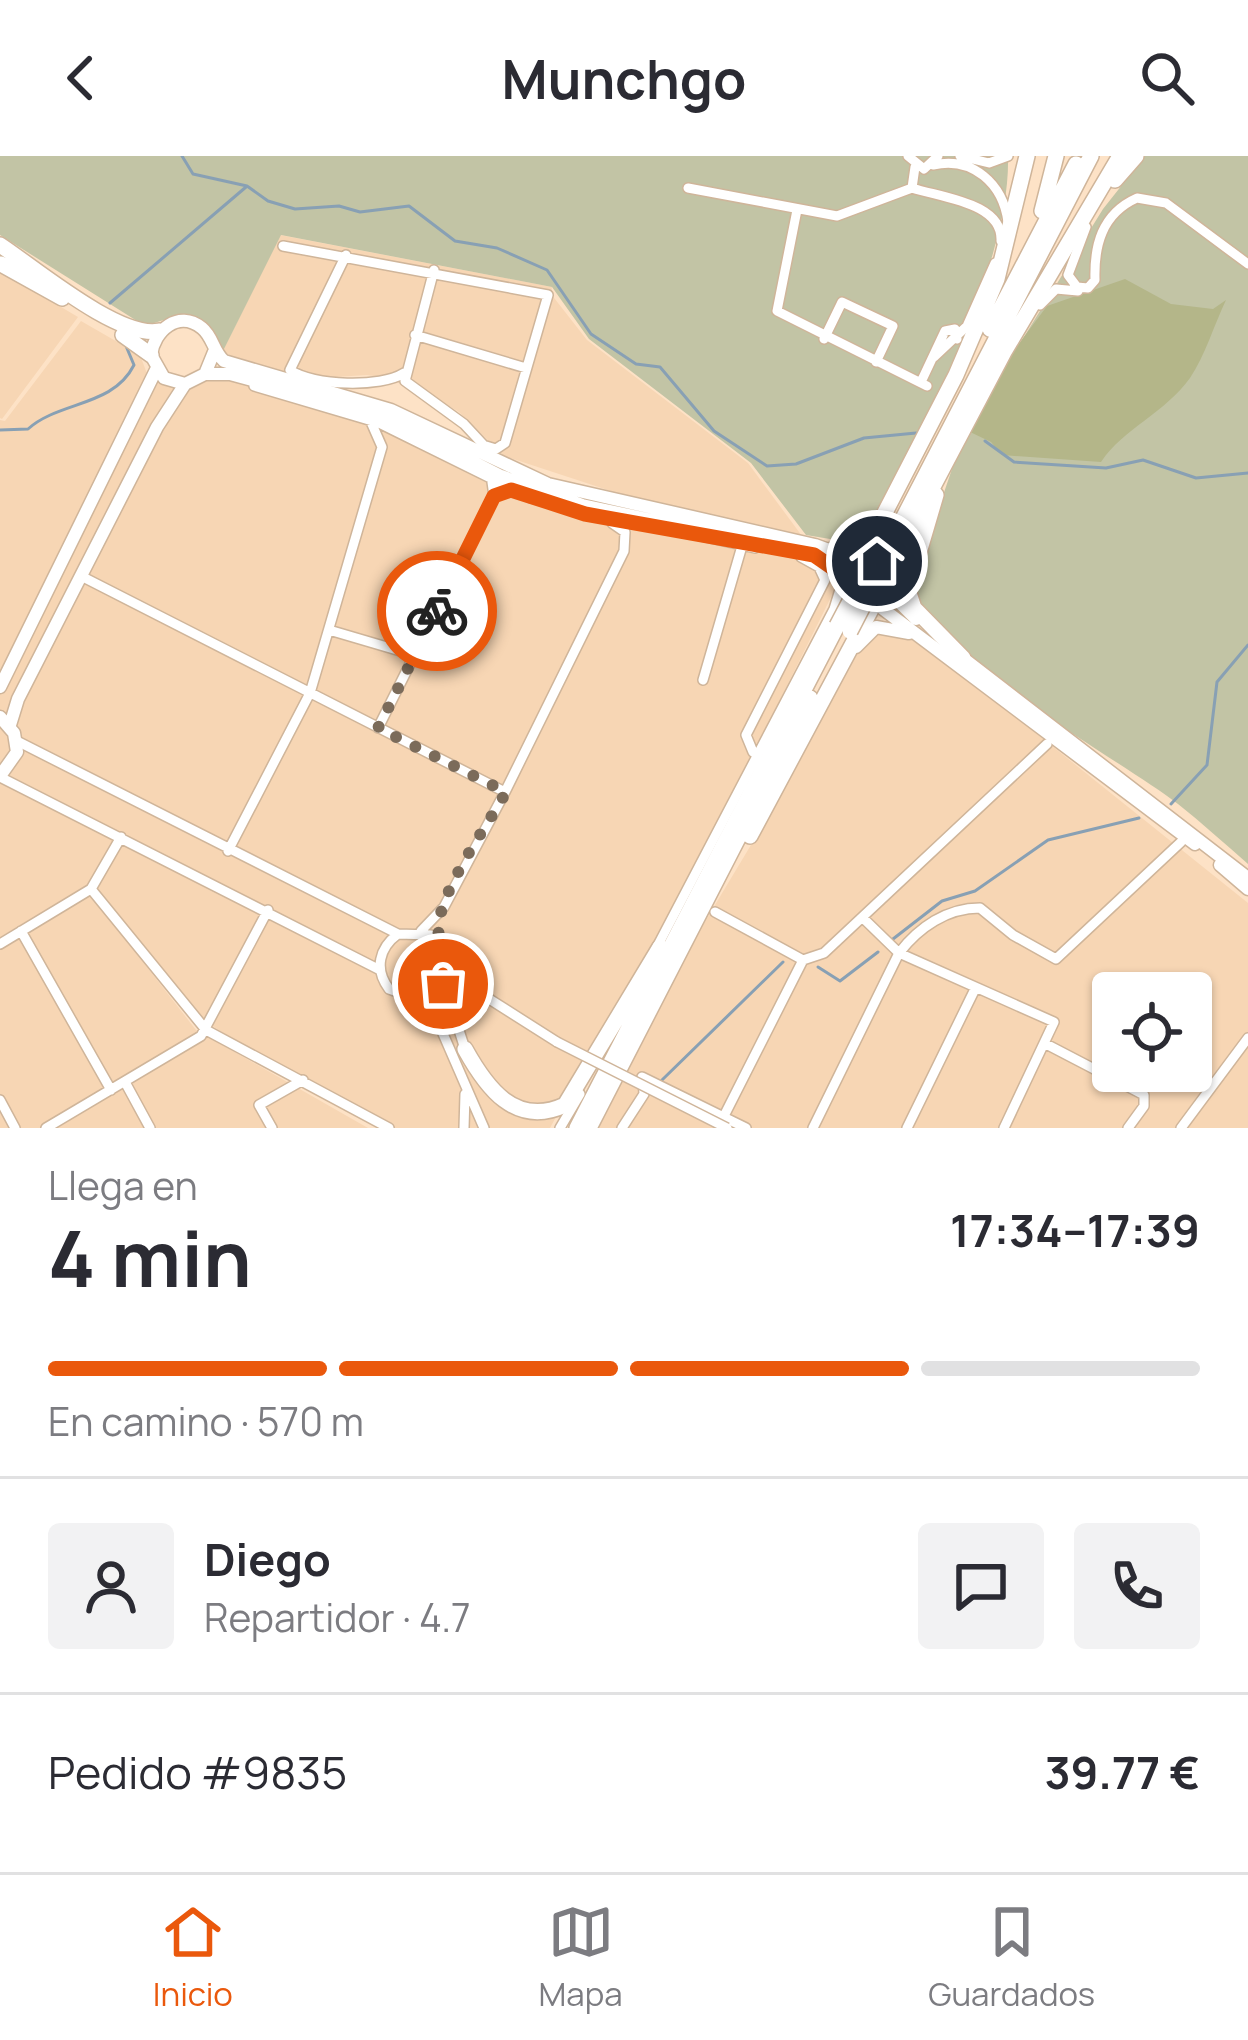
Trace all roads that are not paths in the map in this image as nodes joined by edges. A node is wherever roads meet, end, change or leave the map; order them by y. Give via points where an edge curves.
1 (908, 156) edge
2 (960, 156) edge
3 (1008, 156) edge
4 (1022, 156) edge
5 (1057, 156) edge
6 (1080, 156) edge
7 (1091, 156) edge
8 (1110, 156) edge
9 (1120, 156) edge
10 (1136, 156) edge
11 (935, 162) edge
12 (915, 167) junction
13 (688, 188) dead end
14 (913, 188) junction
15 (929, 194) junction
16 (797, 210) junction
17 (1086, 227) junction
18 (1010, 239) junction
19 (0, 245) edge
20 (283, 246) dead end
21 (1041, 253) junction
22 (0, 255) edge
23 (346, 255) junction
24 (1, 264) edge
25 (1248, 264) edge
26 (434, 270) junction
27 (1019, 272) junction
28 (1088, 288) junction
29 (62, 298) junction
30 (1040, 305) junction
31 (159, 331) junction
32 (415, 335) junction
33 (824, 339) junction
34 (1000, 344) junction
35 (214, 352) junction
36 (876, 362) junction
37 (154, 363) junction
38 (526, 368) junction
39 (995, 370) junction
40 (404, 373) junction
41 (217, 374) junction
42 (956, 375) junction
43 (185, 384) junction
44 (924, 384) junction
45 (935, 414) junction
46 (137, 415) junction
47 (370, 421) junction
48 (158, 427) junction
49 (400, 434) junction
50 (382, 447) junction
51 (477, 447) junction
52 (951, 451) junction
53 (492, 482) junction
54 (511, 490) junction
55 (494, 496) junction
56 (585, 514) junction
57 (773, 530) dead end
58 (893, 535) junction
59 (870, 539) junction
60 (742, 546) junction
61 (824, 547) junction
62 (799, 554) junction
63 (859, 560) junction
64 (82, 576) junction
65 (842, 579) junction
66 (888, 581) junction
67 (875, 604) junction
68 (844, 629) junction
69 (328, 630) junction
70 (936, 649) junction
71 (414, 655) junction
72 (969, 663) junction
73 (837, 671) junction
74 (703, 680) dead end
75 (0, 687) edge
76 (310, 693) junction
77 (5, 721) edge
78 (378, 728) junction
79 (16, 741) junction
80 (1047, 744) dead end
81 (753, 752) dead end
82 (0, 777) edge
83 (506, 792) junction
84 (121, 837) junction
85 (1181, 842) dead end
86 (228, 851) junction
87 (1248, 878) edge
88 (711, 882) junction
89 (91, 889) junction
90 (1248, 889) edge
91 (443, 907) junction
92 (268, 910) junction
93 (715, 912) dead end
94 (863, 918) junction
95 (21, 931) junction
96 (421, 931) junction
97 (398, 934) junction
98 (439, 941) junction
99 (0, 944) edge
100 (899, 952) junction
101 (448, 958) junction
102 (803, 960) junction
103 (647, 969) junction
104 (380, 970) junction
105 (464, 983) junction
106 (441, 986) junction
107 (975, 989) junction
108 (417, 999) junction
109 (623, 1015) junction
110 (518, 1020) junction
111 (206, 1030) junction
112 (1248, 1038) edge
113 (1046, 1044) junction
114 (465, 1049) junction
115 (1092, 1068) edge
116 (459, 1071) junction
117 (302, 1080) junction
118 (125, 1082) junction
119 (111, 1090) junction
120 (1136, 1092) edge
121 (0, 1100) edge
122 (725, 1122) edge
123 (16, 1128) edge
124 (46, 1128) edge
125 (150, 1128) edge
126 (272, 1128) edge
127 (389, 1128) edge
128 (464, 1128) edge
129 (484, 1128) edge
130 (560, 1128) edge
131 (577, 1128) edge
132 (590, 1128) edge
133 (622, 1128) edge
134 (746, 1128) edge
135 (813, 1128) edge
136 (908, 1128) edge
137 (1004, 1128) edge
138 (1128, 1128) edge
139 (1181, 1128) edge

1 - 12 street
2 - 3 street via 989,163
4 - 18 highway
5 - 27 highway
6 - 27 highway
7 - 21 highway
8 - 34 highway
9 - 39 highway
10 - 17 highway
11 - 12 street
11 - 15 street
11 - 18 street via 981,173 1003,200
12 - 14 street
13 - 16 street
14 - 15 street
14 - 16 street via 837,216
15 - 44 street via 992,213 1003,236 977,309 934,357
16 - 33 street via 777,311
17 - 28 street via 1068,275
17 - 30 highway
18 - 42 highway
19 - 31 highway via 114,320
20 - 23 street
21 - 34 highway
21 - 58 highway
22 - 29 highway
23 - 26 street
23 - 40 street via 289,363 295,374 329,380 382,382
24 - 29 highway
25 - 28 street via 1166,203 1137,198 1097,240
26 - 32 street
26 - 38 street via 548,295
27 - 58 highway
28 - 30 street via 1056,289
29 - 37 highway
30 - 39 highway
31 - 35 main road via 194,322
31 - 37 main road
32 - 38 street
32 - 40 street
33 - 36 street
33 - 36 street via 842,302 893,326
34 - 58 highway
35 - 41 main road
35 - 51 main road
36 - 44 street
37 - 43 main road
37 - 46 main road
38 - 51 street via 500,447
39 - 52 highway
40 - 51 street
41 - 43 main road
41 - 47 street
41 - 62 main road via 380,414 561,498
42 - 44 street
42 - 45 highway
43 - 48 main road
44 - 45 street
45 - 59 highway
46 - 48 main road via 151,410
46 - 75 main road
47 - 49 street
47 - 50 street
48 - 64 main road
49 - 50 street
49 - 53 street
50 - 69 street
51 - 57 street via 582,488
51 - 61 main road via 516,473 595,499
52 - 66 highway
52 - 72 highway via 908,590 914,608
53 - 54 street
53 - 55 street
54 - 55 street
54 - 56 street
55 - 71 street
56 - 60 street
56 - 83 street via 619,525 624,551
58 - 68 highway, bridge
59 - 61 highway via 853,549
59 - 63 highway
60 - 62 street
60 - 74 street
61 - 63 main road
62 - 65 main road via 824,558
62 - 81 street via 825,580 746,735
63 - 65 main road
63 - 66 main road via 877,561
64 - 76 street
64 - 77 main road
65 - 67 main road via 852,602
65 - 103 street via 834,609
66 - 67 main road
66 - 72 main road
67 - 70 main road
67 - 73 highway
68 - 88 highway
68 - 88 highway
69 - 71 street
69 - 76 street
70 - 73 main road via 902,628 876,627
70 - 90 main road
71 - 78 street
72 - 87 main road
73 - 88 highway via 765,813
76 - 78 street
76 - 86 street
77 - 79 main road
78 - 83 street
79 - 82 main road
79 - 86 street
80 - 94 street
82 - 84 street
83 - 91 street
84 - 89 street
84 - 92 street
85 - 100 street via 1056,959 980,908 960,908 914,933
86 - 97 street
88 - 103 highway
88 - 131 highway
88 - 132 highway
89 - 95 street
89 - 111 street
91 - 96 street
91 - 98 street
92 - 104 street
92 - 111 street
93 - 102 street
94 - 100 street
94 - 102 street via 824,953
95 - 99 street
95 - 119 street
96 - 97 street
96 - 98 street
97 - 104 street via 383,949
98 - 101 street
100 - 107 street
100 - 135 street
101 - 105 street
101 - 106 street
102 - 122 street
103 - 109 highway
104 - 108 street via 389,988
105 - 106 street
105 - 110 street
106 - 108 street
106 - 114 street via 442,1009
107 - 113 street via 1054,1022
107 - 136 street
108 - 116 street via 434,1013
109 - 114 highway via 566,1105 540,1120 501,1108
109 - 130 street
110 - 114 street via 475,995 460,997 450,1011
110 - 122 street, bridge
111 - 117 street
111 - 118 street
112 - 139 street
113 - 115 street
113 - 137 street
116 - 128 street
116 - 129 street
117 - 126 street via 259,1105
117 - 127 street
118 - 119 street
118 - 125 street
119 - 124 street
120 - 138 street via 1146,1098
121 - 123 street
122 - 133 street via 642,1077 644,1094
122 - 134 street

